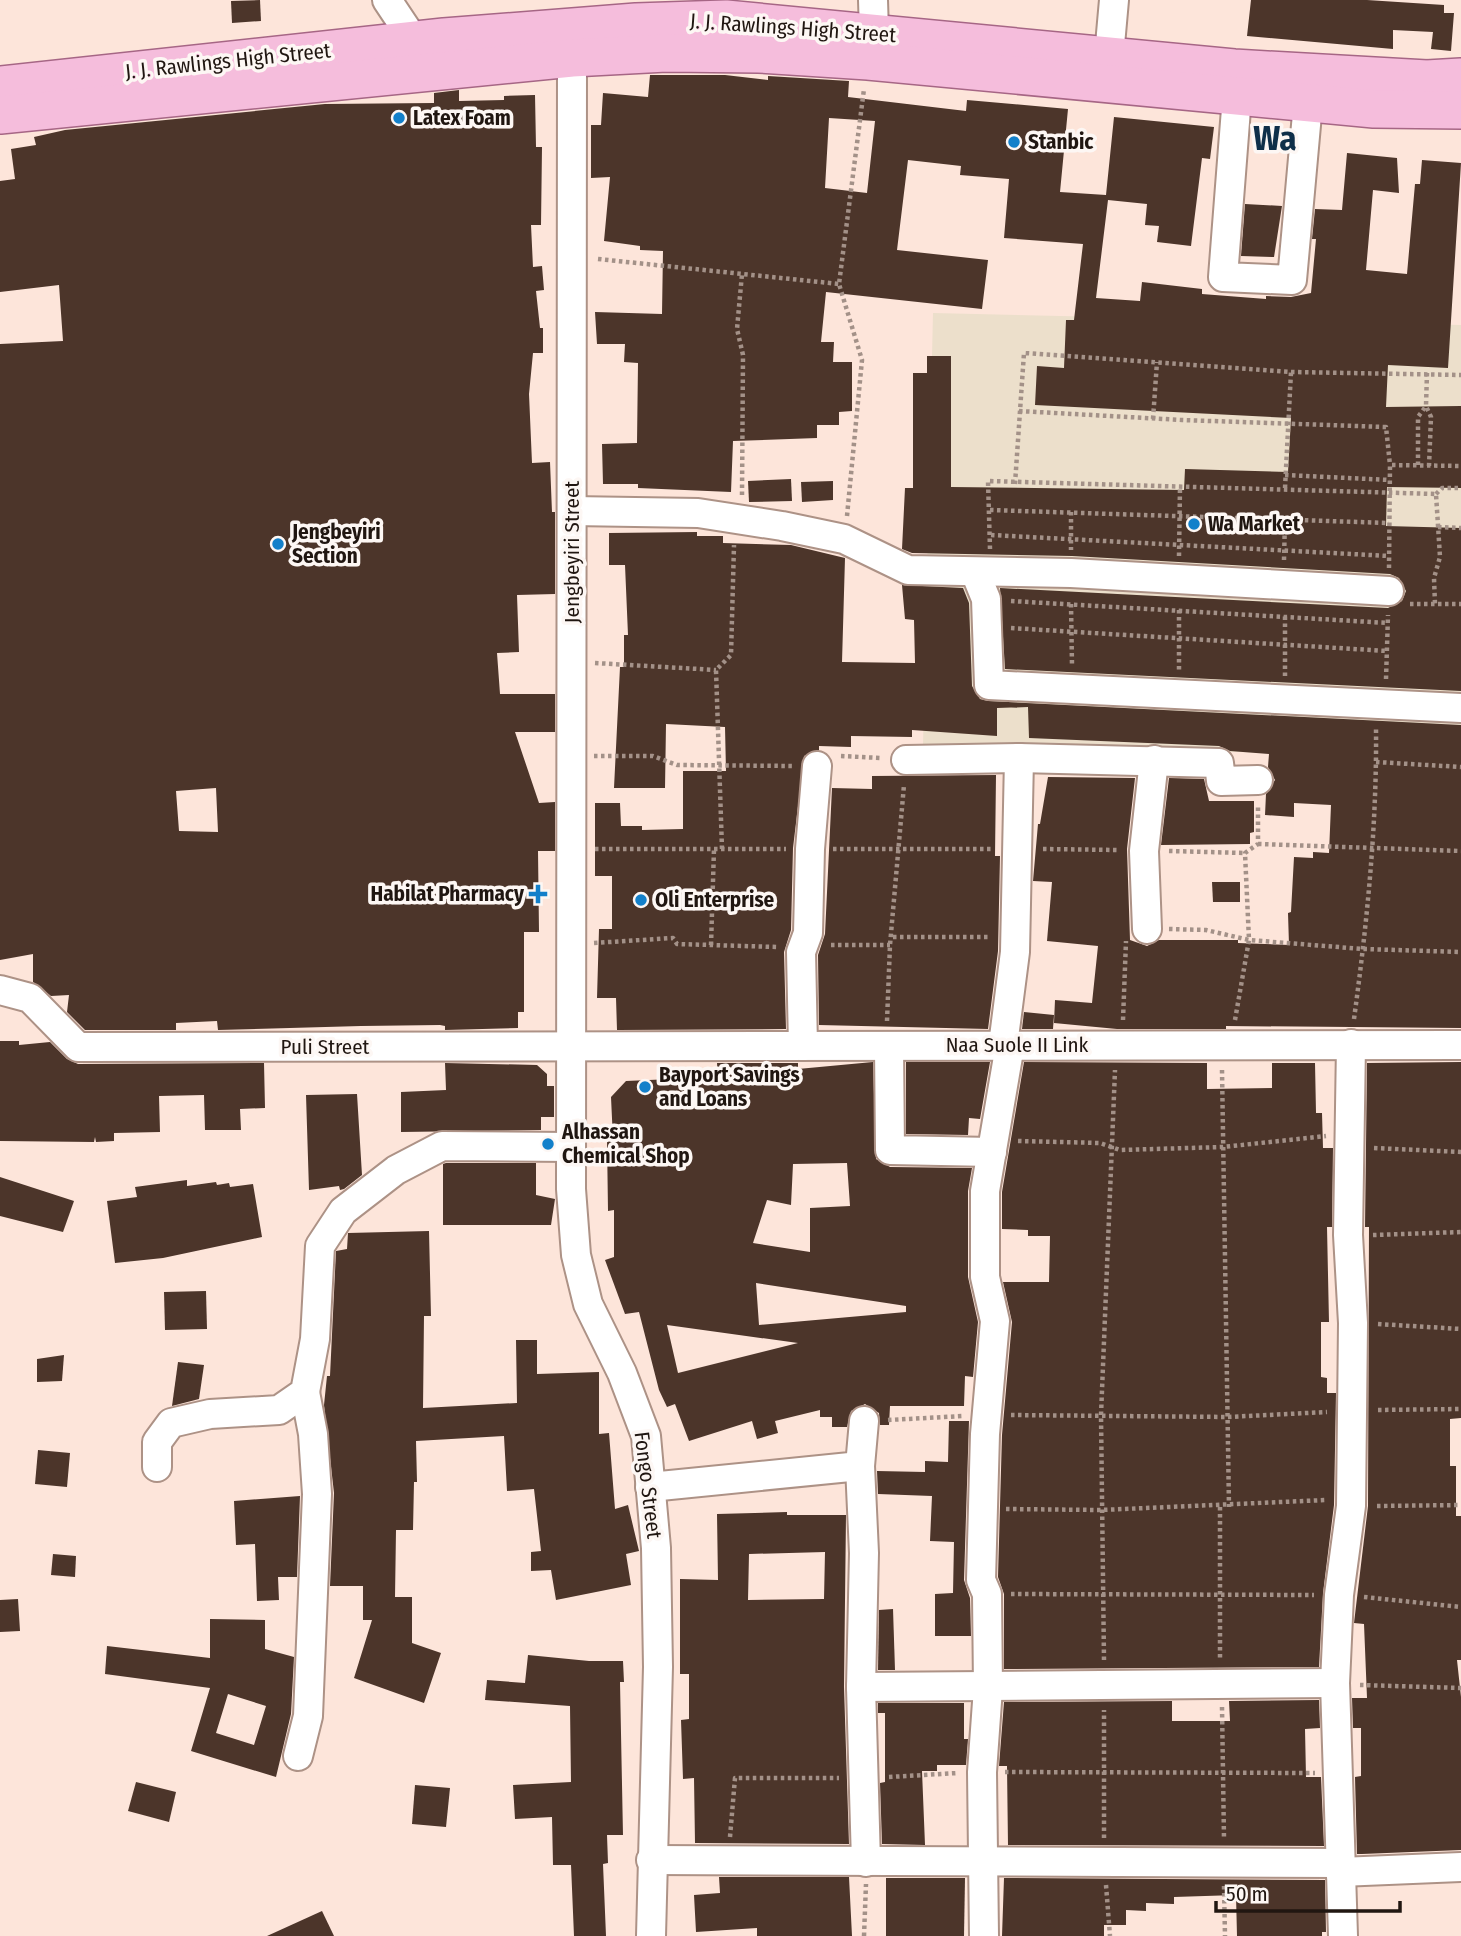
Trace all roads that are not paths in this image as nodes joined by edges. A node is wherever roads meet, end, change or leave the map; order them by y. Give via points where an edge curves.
1 (387, 0) edge
2 (1114, 0) edge
3 (871, 31) edge
4 (415, 42) junction
5 (1109, 56) junction
6 (572, 58) junction
7 (1461, 76) edge
8 (0, 85) edge
9 (1237, 96) junction
10 (1308, 103) junction
11 (1461, 110) edge
12 (0, 115) edge
13 (572, 511) junction
14 (982, 571) junction
15 (1394, 598) road end
16 (1461, 708) edge
17 (1019, 758) junction
18 (906, 760) road end
19 (1154, 761) junction
20 (817, 766) road end
21 (1258, 780) road end
22 (1147, 929) road end
23 (0, 990) edge
24 (1351, 1044) junction
25 (1007, 1045) junction
26 (1461, 1045) edge
27 (803, 1046) junction
28 (888, 1046) junction
29 (573, 1047) junction
30 (571, 1147) junction
31 (993, 1147) junction
32 (305, 1392) junction
33 (864, 1421) road end
34 (860, 1466) junction
35 (157, 1467) dead end
36 (650, 1487) junction
37 (1335, 1683) junction
38 (861, 1687) junction
39 (988, 1688) junction
40 (298, 1756) dead end
41 (651, 1860) junction
42 (866, 1862) junction
43 (985, 1864) junction
44 (1461, 1867) edge
45 (1340, 1868) junction
46 (651, 1936) edge
47 (984, 1936) edge
48 (1343, 1936) edge

1 - 4 street
2 - 5 street
3 - 4 main road, J. J. Rawlings High Street via 726,19 636,22
3 - 5 main road, J. J. Rawlings High Street
3 - 6 main road, J. J. Rawlings High Street via 746,53
3 - 9 main road, J. J. Rawlings High Street
4 - 8 main road, J. J. Rawlings High Street
5 - 7 main road, J. J. Rawlings High Street via 1312,73 1427,79
6 - 12 main road, J. J. Rawlings High Street
6 - 13 street, Jengbeyiri Street
9 - 10 main road, J. J. Rawlings High Street
9 - 10 street via 1223,276 1292,280
10 - 11 main road, J. J. Rawlings High Street
13 - 14 street via 698,513 844,540 908,570
13 - 29 street, Jengbeyiri Street
14 - 15 street
14 - 16 street via 989,685
17 - 18 street
17 - 19 street
17 - 25 street
19 - 21 street via 1219,763 1221,781
19 - 22 street via 1144,851
20 - 27 street via 808,933 801,952
23 - 29 street, Puli Street via 30,998 78,1046
24 - 25 street, Naa Suole II Link
24 - 26 street, Naa Suole II Link
24 - 37 street via 1351,1502 1339,1595
25 - 28 street, Naa Suole II Link
25 - 31 street
27 - 28 street, Naa Suole II Link
27 - 29 street, Naa Suole II Link
28 - 31 street via 890,1150
29 - 30 street, Fongo Street
30 - 32 street via 442,1146 396,1170 343,1211 320,1246 315,1339
30 - 36 street, Fongo Street via 576,1255 588,1304 646,1436
31 - 39 street via 985,1191 985,1276 995,1321 981,1580 987,1594
32 - 35 street via 279,1410 210,1414 171,1423 157,1442
32 - 40 street via 313,1434 317,1506 308,1716
33 - 34 street
34 - 36 street
34 - 38 street via 864,1553
36 - 41 street, Fongo Street via 658,1667
37 - 39 street
37 - 45 street
38 - 39 street
38 - 42 street
39 - 43 street via 982,1772
41 - 42 street
41 - 46 street, Fongo Street
42 - 43 street
43 - 45 street via 1224,1863
43 - 47 street
44 - 45 street
45 - 48 street

